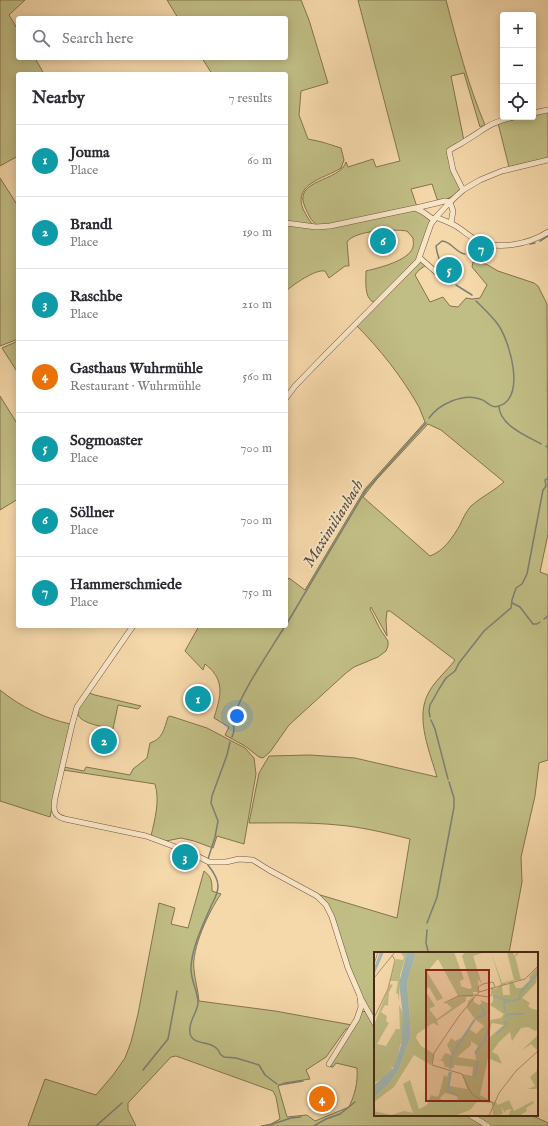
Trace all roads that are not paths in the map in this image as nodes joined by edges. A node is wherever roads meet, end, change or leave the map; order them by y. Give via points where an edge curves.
1 (548, 110) edge
2 (536, 112) edge
3 (503, 120) edge
4 (548, 160) edge
5 (463, 190) junction
6 (450, 202) junction
7 (415, 208) junction
8 (435, 218) junction
9 (288, 223) edge
10 (451, 223) junction
11 (548, 232) edge
12 (420, 258) junction
13 (437, 273) dead end
14 (288, 395) edge
15 (131, 628) edge
16 (360, 996) junction
17 (360, 1011) junction
18 (369, 1011) junction
19 (374, 1022) edge
20 (329, 1064) dead end
21 (472, 1116) edge
22 (488, 1126) edge

1 - 2 street
3 - 5 street via 488,125 449,151
4 - 5 street via 492,175
5 - 6 street
6 - 7 street
6 - 8 street
6 - 10 street via 453,211
7 - 8 street
7 - 9 street via 330,226
8 - 10 street
8 - 12 street via 427,232
10 - 11 street via 475,240 492,245 523,243
12 - 13 street
12 - 14 street
15 - 16 street via 77,708 55,798 55,814 65,820 146,836 209,862 250,859 317,896 326,905 332,917
16 - 17 street
16 - 18 street
17 - 18 street
17 - 20 street
18 - 19 street
21 - 22 street

